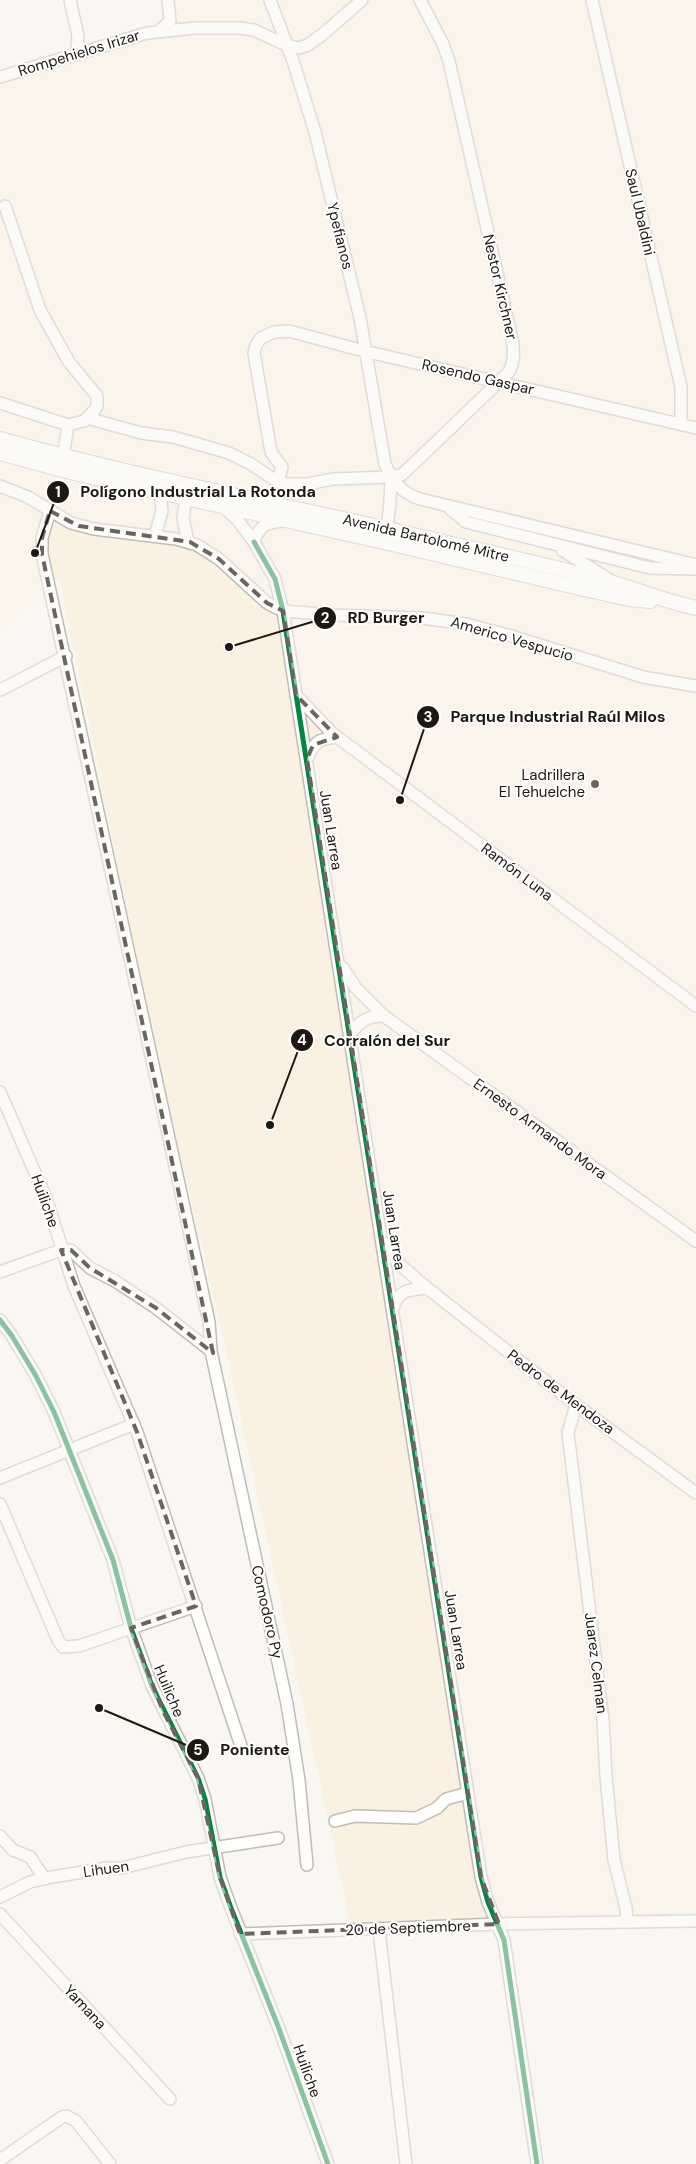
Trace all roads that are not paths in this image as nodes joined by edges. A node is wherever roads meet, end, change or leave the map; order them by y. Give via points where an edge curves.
1 (70, 0) edge
2 (168, 0) edge
3 (270, 0) edge
4 (362, 0) edge
5 (420, 0) edge
6 (592, 0) edge
7 (158, 32) junction
8 (286, 45) junction
9 (77, 54) junction
10 (0, 76) edge
11 (5, 206) dead end
12 (364, 351) junction
13 (501, 382) junction
14 (0, 403) edge
15 (87, 418) junction
16 (681, 424) junction
17 (68, 425) junction
18 (696, 428) edge
19 (0, 439) edge
20 (0, 453) edge
21 (63, 457) junction
22 (391, 477) junction
23 (278, 482) junction
24 (0, 486) edge
25 (160, 492) junction
26 (186, 498) junction
27 (220, 505) junction
28 (446, 505) junction
29 (50, 511) junction
30 (288, 520) junction
31 (387, 529) junction
32 (155, 536) junction
33 (188, 542) junction
34 (254, 542) junction
35 (550, 543) junction
36 (696, 565) edge
37 (696, 569) edge
38 (615, 584) junction
39 (674, 603) junction
40 (696, 608) edge
41 (283, 611) junction
42 (66, 656) junction
43 (696, 686) edge
44 (0, 690) edge
45 (296, 695) junction
46 (337, 737) junction
47 (307, 759) junction
48 (338, 958) junction
49 (696, 1006) edge
50 (384, 1016) junction
51 (350, 1034) junction
52 (0, 1092) edge
53 (696, 1241) edge
54 (383, 1242) junction
55 (62, 1250) junction
56 (0, 1272) edge
57 (427, 1288) junction
58 (393, 1308) junction
59 (0, 1320) edge
60 (213, 1356) junction
61 (576, 1405) junction
62 (134, 1424) junction
63 (68, 1450) junction
64 (0, 1478) edge
65 (696, 1493) edge
66 (0, 1504) edge
67 (196, 1606) junction
68 (131, 1628) junction
69 (242, 1749) dead end
70 (468, 1793) junction
71 (335, 1821) dead end
72 (0, 1836) edge
73 (278, 1838) dead end
74 (215, 1848) junction
75 (308, 1865) dead end
76 (44, 1879) junction
77 (0, 1897) edge
78 (0, 1914) edge
79 (696, 1921) edge
80 (627, 1922) junction
81 (499, 1924) junction
82 (379, 1930) junction
83 (240, 1934) junction
84 (170, 2099) dead end
85 (0, 2160) edge
86 (110, 2164) edge
87 (328, 2164) edge
88 (406, 2164) edge
89 (537, 2164) edge

1 - 9 street via 78,36
2 - 7 street via 170,21
3 - 8 street, Ypefianos
4 - 8 street via 308,45 299,48
5 - 13 street, Nestor Kirchner via 450,61 512,339 513,366
6 - 16 street, Saul Ubaldini via 681,387
7 - 8 street, Rompehielos Irizar via 240,28 266,34
7 - 9 street, Rompehielos Irizar
8 - 12 street, Ypefianos via 315,132 360,318
9 - 10 street, Rompehielos Irizar
11 - 15 street via 40,310 70,362 96,396 97,406
12 - 13 street, Rosendo Gaspar
12 - 22 street, Ypefianos via 385,464
12 - 23 street, Rosendo Gaspar via 289,331 274,332 261,338 256,345 254,353 271,452 282,466
13 - 16 street, Rosendo Gaspar
13 - 22 street, Nestor Kirchner via 407,470
14 - 17 street
15 - 17 street
15 - 23 street via 229,453
16 - 18 street, Rosendo Gaspar
17 - 21 street
19 - 21 main road, Avenida Bartolomé Mitre
20 - 25 main road, Avenida Bartolomé Mitre
21 - 31 main road, Avenida Bartolomé Mitre
22 - 23 street via 333,479 296,485
22 - 28 street via 410,496
22 - 31 street
24 - 29 street, Americo Vespucio via 28,496
25 - 26 main road, Avenida Bartolomé Mitre
25 - 32 street via 162,511
26 - 27 main road, Avenida Bartolomé Mitre
26 - 33 street via 183,518
27 - 30 main road, Avenida Bartolomé Mitre
27 - 34 street, Juan Larrea via 237,519
28 - 35 street via 466,522
28 - 36 street
29 - 32 street, Americo Vespucio via 79,526
29 - 42 street, Comodoro Py via 42,538 42,554
30 - 34 street via 262,526
30 - 39 main road, Avenida Bartolomé Mitre via 629,599
31 - 38 main road, Avenida Bartolomé Mitre
32 - 33 street, Americo Vespucio
33 - 41 street, Americo Vespucio via 208,551 268,603
34 - 41 street, Juan Larrea via 275,579
35 - 37 street via 650,568
35 - 38 street
38 - 39 main road, Avenida Bartolomé Mitre
39 - 40 main road, Avenida Bartolomé Mitre
41 - 43 street, Americo Vespucio via 422,618 466,624 643,678
41 - 45 street, Juan Larrea
42 - 44 street
42 - 60 street, Comodoro Py via 209,1322
45 - 46 street, Ramón Luna
45 - 47 street, Juan Larrea
46 - 47 street via 323,738 313,745
46 - 49 street, Ramón Luna
47 - 48 street, Juan Larrea
48 - 50 street, Ernesto Armando Mora via 346,976
48 - 51 street, Juan Larrea
50 - 51 street via 371,1016 359,1022
50 - 53 street, Ernesto Armando Mora
51 - 54 street, Juan Larrea
52 - 55 street, Huiliche via 46,1198
54 - 57 street, Pedro de Mendoza via 398,1263
54 - 58 street, Juan Larrea
55 - 56 street
55 - 60 street via 71,1250 90,1268 115,1280 156,1308
55 - 62 street, Huiliche via 74,1286
57 - 58 street via 405,1291 396,1297
57 - 61 street, Pedro de Mendoza
58 - 70 street, Juan Larrea
59 - 63 street, Huiliche via 36,1376
60 - 75 street, Comodoro Py via 288,1704
61 - 65 street, Pedro de Mendoza
61 - 80 street, Juarez Celman via 568,1433 604,1720 614,1860
62 - 63 street
62 - 67 street, Huiliche
63 - 64 street
63 - 68 street, Huiliche via 114,1560
66 - 68 street via 63,1647 79,1646
67 - 68 street
67 - 69 street, Huiliche
68 - 74 street, Huiliche via 163,1711 198,1778
70 - 71 street via 446,1799 437,1808 416,1818 355,1816
70 - 81 street, Juan Larrea via 481,1876 488,1902
72 - 76 street via 13,1850 30,1857
73 - 74 street, Lihuen
74 - 76 street, Lihuen via 122,1868
74 - 83 street, Huiliche via 220,1877
76 - 77 street, Lihuen via 30,1882
78 - 84 street, Yamana
79 - 80 street, 20 de Septiembre
80 - 81 street, 20 de Septiembre
81 - 82 street, 20 de Septiembre
81 - 89 street, Juan Larrea
82 - 83 street, 20 de Septiembre
82 - 88 street
83 - 87 street, Huiliche via 278,2026
85 - 86 street via 67,2116 76,2121

